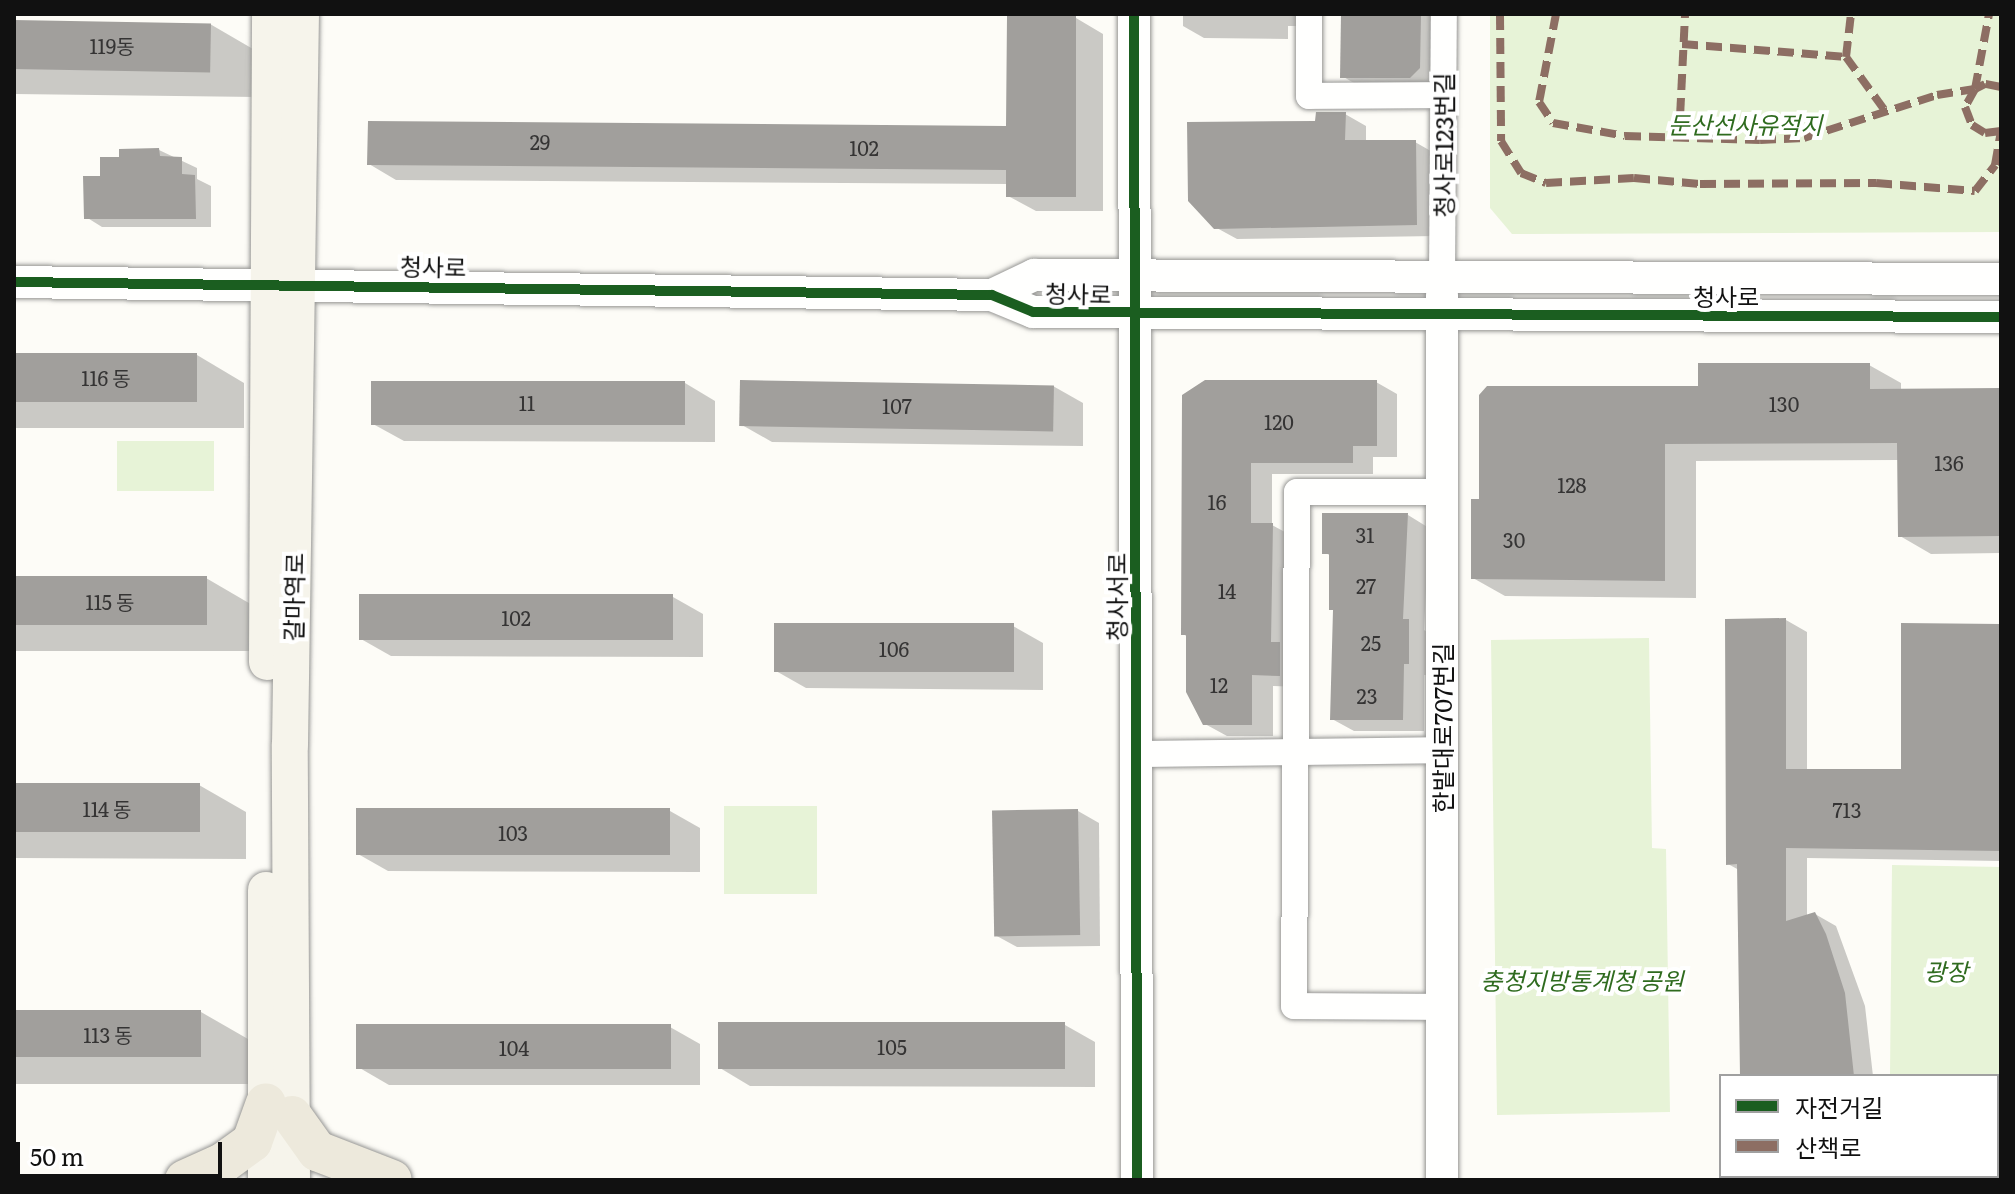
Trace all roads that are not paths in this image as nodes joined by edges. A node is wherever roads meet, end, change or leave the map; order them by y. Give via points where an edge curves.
1 (270, 14) edge
2 (301, 14) edge
3 (1134, 14) edge
4 (1309, 14) edge
5 (1444, 14) edge
6 (1443, 95) junction
7 (1135, 275) junction
8 (1442, 277) junction
9 (2001, 279) edge
10 (14, 282) edge
11 (284, 284) junction
12 (992, 295) junction
13 (1135, 313) junction
14 (1442, 315) junction
15 (2001, 317) edge
16 (1442, 492) junction
17 (1442, 750) junction
18 (1296, 752) junction
19 (1136, 754) junction
20 (1442, 1007) junction
21 (279, 1110) junction
22 (185, 1180) edge
23 (266, 1180) edge
24 (292, 1180) edge
25 (392, 1180) edge
26 (1137, 1180) edge
27 (1442, 1180) edge

1 - 11 main road, 갈마역로
2 - 11 main road, 갈마역로
3 - 7 street, 청사서로
4 - 6 street via 1309,96
5 - 6 street, 청사로123번길
6 - 8 street, 청사로123번길
7 - 8 street, 청사로
7 - 12 street, 청사로 via 1034,275
7 - 13 street, 청사서로
8 - 9 street, 청사로
8 - 14 street, 한밭대로707번길
10 - 11 street, 청사로
11 - 12 street, 청사로
11 - 21 main road, 갈마역로
12 - 13 street, 청사로 via 1033,312
13 - 14 street, 청사로
13 - 19 street, 청사서로
14 - 15 street, 청사로
14 - 16 street, 한밭대로707번길
16 - 17 street, 한밭대로707번길
16 - 18 street via 1297,492
17 - 18 street
17 - 20 street, 한밭대로707번길
18 - 19 street
18 - 20 street via 1294,1006
19 - 26 street, 청사서로
20 - 27 street, 한밭대로707번길
21 - 22 main road via 252,1142
21 - 23 main road, 갈마역로
21 - 24 main road, 갈마역로
21 - 25 main road via 317,1151

